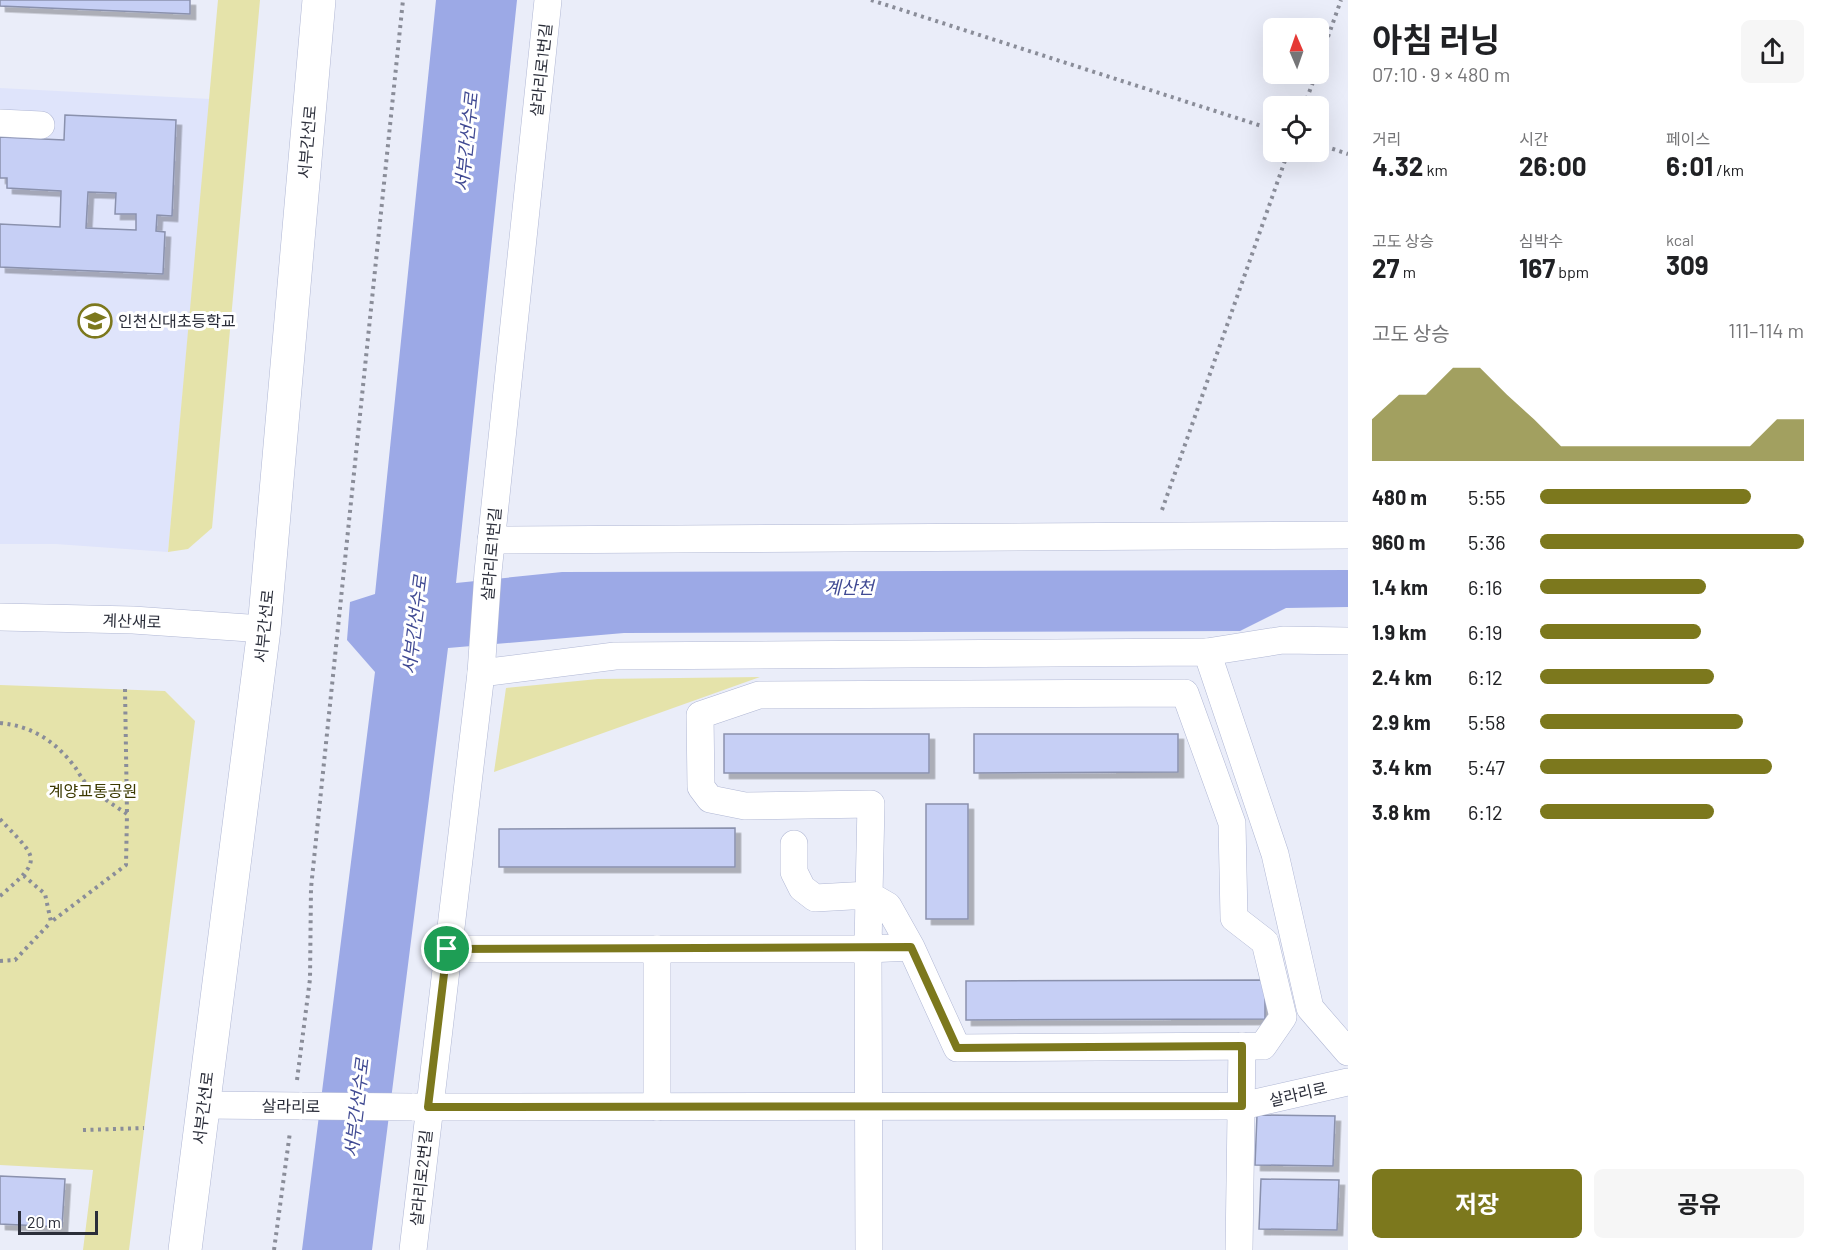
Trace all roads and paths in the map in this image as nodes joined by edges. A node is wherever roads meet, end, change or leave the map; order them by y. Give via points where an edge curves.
1 (319, 0) edge
2 (403, 0) edge
3 (548, 0) edge
4 (871, 0) edge
5 (1341, 0) edge
6 (1329, 34) edge
7 (0, 123) edge
8 (41, 125) dead end
9 (1263, 126) edge
10 (1329, 148) edge
11 (1348, 154) edge
12 (1284, 162) edge
13 (1348, 535) edge
14 (1153, 536) junction
15 (491, 540) junction
16 (0, 617) edge
17 (264, 629) junction
18 (1348, 640) edge
19 (1207, 652) junction
20 (482, 664) junction
21 (124, 689) dead end
22 (0, 723) edge
23 (127, 814) junction
24 (0, 819) edge
25 (794, 844) dead end
26 (24, 876) junction
27 (869, 895) junction
28 (0, 896) edge
29 (51, 922) junction
30 (911, 947) junction
31 (447, 949) junction
32 (657, 949) junction
33 (868, 949) junction
34 (0, 961) edge
35 (1242, 1046) junction
36 (1348, 1052) edge
37 (1348, 1082) edge
38 (203, 1105) junction
39 (298, 1106) junction
40 (1242, 1106) junction
41 (420, 1107) junction
42 (657, 1107) junction
43 (868, 1107) junction
44 (144, 1128) dead end
45 (83, 1130) dead end
46 (185, 1250) edge
47 (274, 1250) edge
48 (413, 1250) edge
49 (868, 1250) edge
50 (1239, 1250) edge

1 - 17 main road, 서부간선로
2 - 39 path via 311,888 310,979
3 - 15 street, 살라리로1번길
4 - 9 path
5 - 6 path
7 - 8 street
10 - 11 path
12 - 14 path
13 - 14 street
14 - 15 street
15 - 20 street, 살라리로1번길
16 - 17 street, 계산새로 via 133,620
17 - 38 main road, 서부간선로
18 - 19 street via 1283,640
19 - 20 street via 615,656
19 - 36 street via 1275,854 1310,1008
20 - 31 street, 살라리로1번길
21 - 23 path
22 - 23 path via 40,734 58,748 87,785
23 - 29 path via 126,865
24 - 26 path via 28,849 31,868
25 - 27 street via 794,872 801,888 815,898
26 - 28 path
26 - 29 path via 45,894
27 - 30 street via 888,906
27 - 33 street
27 - 35 street via 871,804 745,806 710,799 701,787 700,715 759,695 1185,693 1232,823 1234,918 1265,942 1283,1017 1263,1046
29 - 34 path via 15,960
30 - 33 street
30 - 35 street via 957,1048
31 - 32 street
31 - 41 street, 살라리로1번길
32 - 33 street
32 - 42 street
33 - 43 street
35 - 40 street
37 - 40 street, 살라리로
38 - 39 street, 살라리로
38 - 46 main road, 서부간선로
39 - 41 street, 살라리로, bridge
39 - 47 path
40 - 43 street, 살라리로
40 - 50 street
41 - 42 street, 살라리로
41 - 48 street, 살라리로2번길
42 - 43 street, 살라리로
43 - 49 street
44 - 45 path

